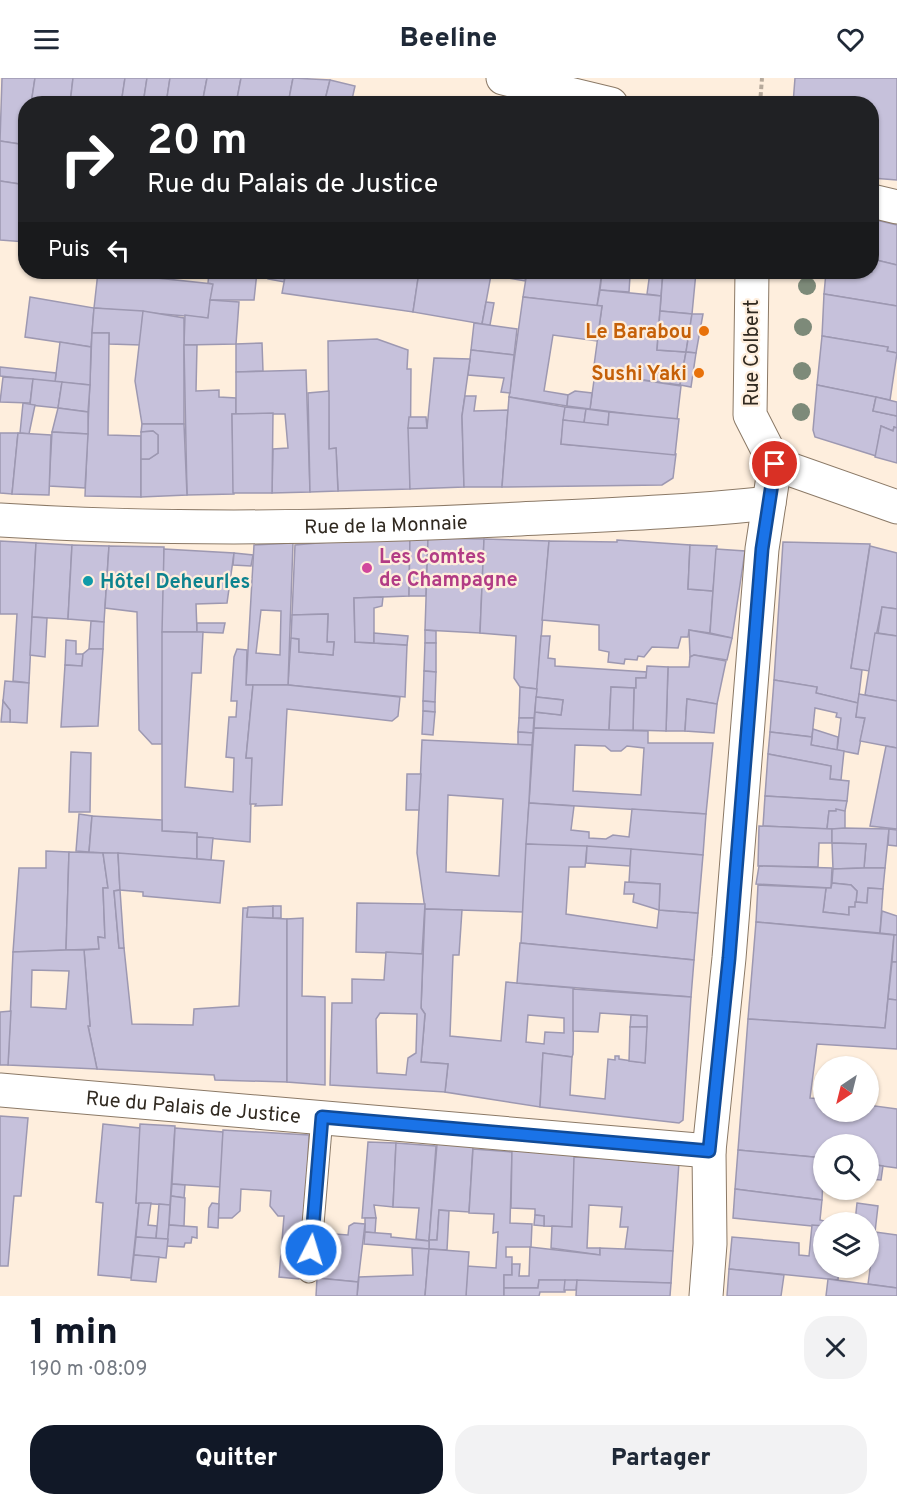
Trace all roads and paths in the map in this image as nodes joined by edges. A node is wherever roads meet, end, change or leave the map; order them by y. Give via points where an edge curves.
1 (503, 78) edge
2 (762, 78) edge
3 (578, 96) edge
4 (761, 96) edge
5 (879, 203) edge
6 (897, 207) edge
7 (752, 279) edge
8 (775, 464) junction
9 (769, 503) junction
10 (897, 507) edge
11 (0, 520) edge
12 (0, 1090) edge
13 (322, 1117) junction
14 (709, 1151) junction
15 (309, 1272) dead end
16 (706, 1296) edge

1 - 3 street
2 - 4 path
5 - 6 street
7 - 8 street, Rue Colbert via 750,415
8 - 9 street
8 - 10 street
9 - 11 street, Rue de la Monnaie via 393,526 100,526
9 - 14 street
12 - 13 street, Rue du Palais de Justice
13 - 14 street, Rue du Palais de Justice
13 - 15 lane
14 - 16 street

